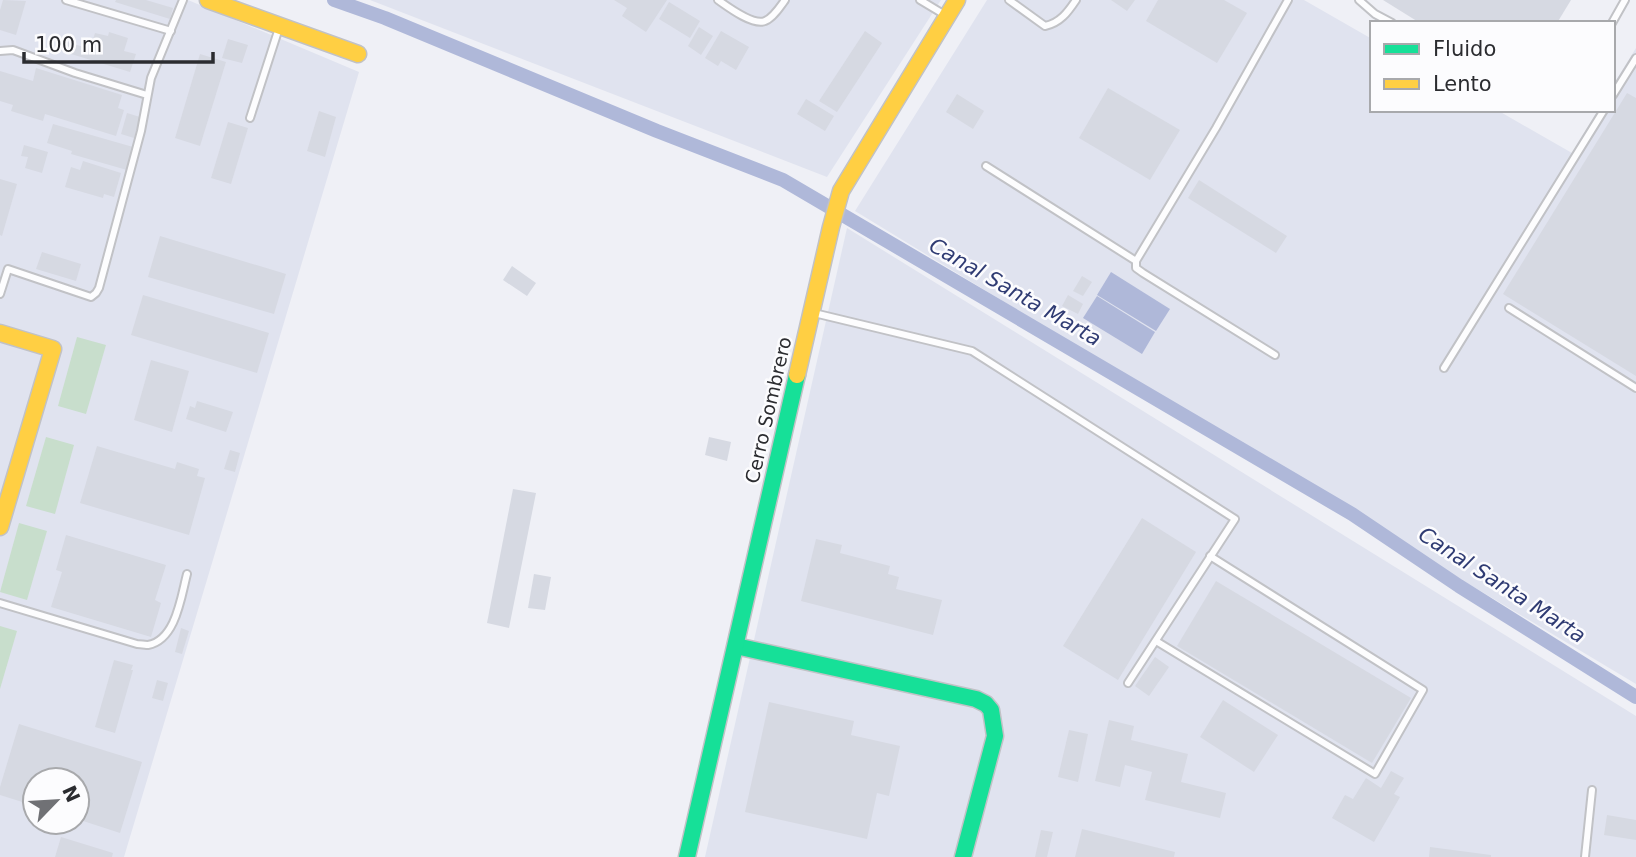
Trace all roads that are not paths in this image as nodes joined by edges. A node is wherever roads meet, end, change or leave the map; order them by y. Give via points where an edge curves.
1 (66, 0) edge
2 (183, 0) edge
3 (208, 0) edge
4 (718, 0) edge
5 (785, 0) edge
6 (920, 0) edge
7 (957, 0) edge
8 (1009, 0) edge
9 (1076, 0) edge
10 (1288, 0) edge
11 (1359, 0) edge
12 (1625, 0) edge
13 (947, 16) junction
14 (1388, 21) edge
15 (1613, 21) edge
16 (280, 26) junction
17 (171, 32) junction
18 (0, 51) edge
19 (358, 54) dead end
20 (1636, 58) edge
21 (1615, 92) edge
22 (147, 95) junction
23 (1603, 112) edge
24 (250, 118) dead end
25 (986, 166) dead end
26 (1136, 261) junction
27 (0, 294) edge
28 (1508, 308) dead end
29 (811, 312) junction
30 (0, 333) edge
31 (1275, 355) dead end
32 (1444, 368) dead end
33 (1636, 388) edge
34 (0, 527) edge
35 (1210, 556) junction
36 (187, 575) dead end
37 (0, 603) edge
38 (1156, 641) junction
39 (736, 646) junction
40 (1128, 683) dead end
41 (1592, 790) dead end
42 (687, 857) edge
43 (963, 857) edge
44 (1585, 857) edge

1 - 17 lane
2 - 17 lane
3 - 16 street
4 - 5 lane via 760,22 768,20
6 - 13 lane
7 - 13 street, Cerro Sombrero
8 - 9 lane via 1045,26 1054,24
10 - 26 lane
11 - 14 lane
12 - 15 lane
13 - 29 street, Cerro Sombrero via 841,191
16 - 19 street
16 - 24 lane
17 - 22 lane
18 - 22 lane via 13,50
20 - 21 lane
22 - 27 lane via 96,293 92,296 8,269
23 - 32 lane
25 - 26 lane
26 - 31 lane via 1136,268
28 - 33 lane
29 - 35 lane via 972,351 1235,519
29 - 39 street, Cerro Sombrero
30 - 34 street via 52,349
35 - 38 lane
35 - 38 lane via 1423,690 1375,774
36 - 37 lane via 175,622 148,645
38 - 40 lane
39 - 42 street, Cerro Sombrero
39 - 43 street via 986,704 995,736
41 - 44 lane

